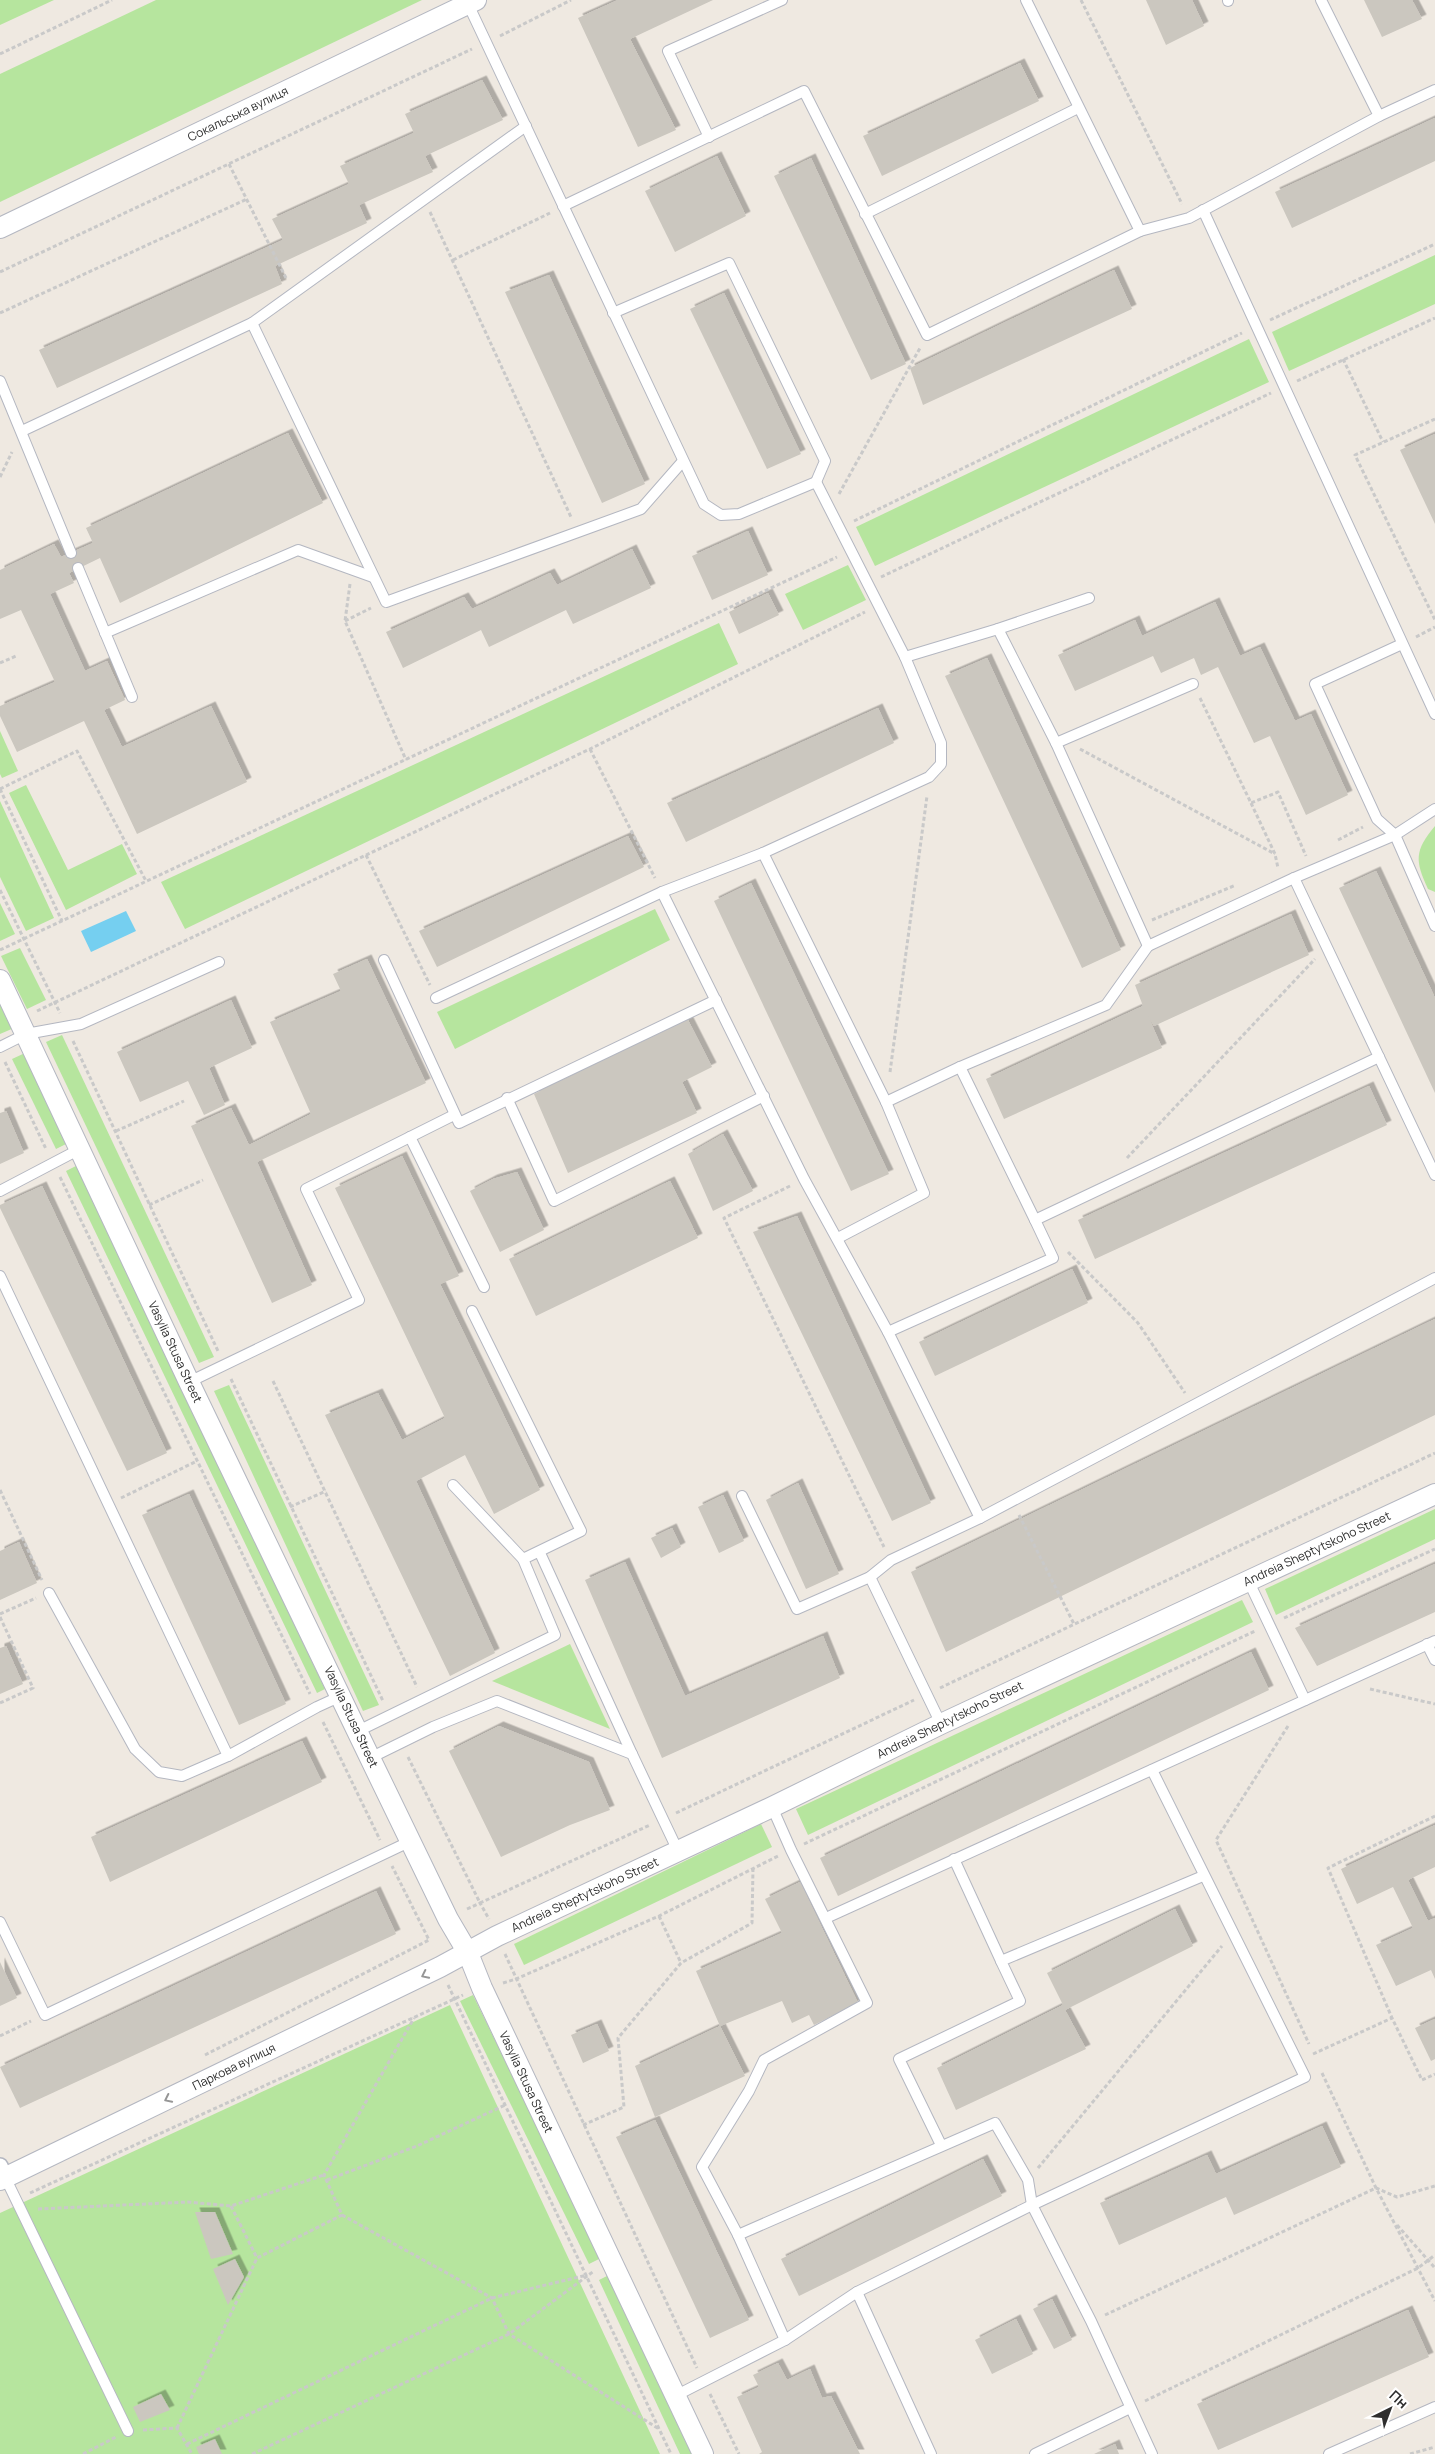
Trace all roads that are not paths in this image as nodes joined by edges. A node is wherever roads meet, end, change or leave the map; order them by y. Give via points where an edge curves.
1 (782, 0) edge
2 (1026, 0) edge
3 (1322, 0) edge
4 (472, 2) edge
5 (1435, 90) edge
6 (1078, 108) junction
7 (1379, 116) junction
8 (526, 126) junction
9 (709, 138) junction
10 (563, 206) junction
11 (1203, 210) junction
12 (865, 214) junction
13 (0, 228) edge
14 (1140, 231) junction
15 (613, 313) junction
16 (252, 323) junction
17 (0, 381) edge
18 (22, 431) junction
19 (683, 461) junction
20 (816, 482) junction
21 (72, 553) dead end
22 (78, 568) dead end
23 (373, 577) junction
24 (1089, 598) dead end
25 (998, 629) junction
26 (105, 633) junction
27 (1402, 644) junction
28 (905, 657) junction
29 (1193, 684) road end
30 (132, 697) dead end
31 (1435, 714) edge
32 (1060, 742) junction
33 (1435, 809) edge
34 (1395, 835) junction
35 (762, 853) junction
36 (1294, 878) junction
37 (662, 892) junction
38 (1435, 926) edge
39 (1148, 946) junction
40 (384, 960) dead end
41 (219, 962) dead end
42 (0, 980) edge
43 (436, 998) road end
44 (716, 1000) junction
45 (23, 1027) junction
46 (1, 1051) edge
47 (1379, 1057) junction
48 (960, 1067) junction
49 (764, 1096) junction
50 (507, 1098) junction
51 (886, 1102) junction
52 (454, 1115) junction
53 (410, 1137) junction
54 (80, 1149) junction
55 (1435, 1175) edge
56 (0, 1191) edge
57 (1035, 1220) junction
58 (838, 1238) junction
59 (0, 1276) edge
60 (1435, 1278) edge
61 (484, 1287) dead end
62 (472, 1311) dead end
63 (888, 1332) junction
64 (189, 1382) junction
65 (453, 1485) dead end
66 (1435, 1494) edge
67 (742, 1496) dead end
68 (980, 1518) junction
69 (540, 1553) junction
70 (523, 1559) junction
71 (870, 1577) junction
72 (1248, 1580) junction
73 (49, 1593) road end
74 (1431, 1642) edge
75 (1435, 1660) edge
76 (341, 1696) junction
77 (1305, 1700) junction
78 (941, 1724) junction
79 (358, 1731) junction
80 (632, 1754) junction
81 (228, 1756) junction
82 (370, 1758) junction
83 (1152, 1770) junction
84 (772, 1807) junction
85 (410, 1841) junction
86 (678, 1851) junction
87 (954, 1858) junction
88 (1203, 1876) junction
89 (826, 1918) junction
90 (0, 1922) edge
91 (468, 1953) junction
92 (1001, 1961) junction
93 (941, 2145) junction
94 (2, 2174) edge
95 (1032, 2205) junction
96 (738, 2235) junction
97 (857, 2292) junction
98 (785, 2340) junction
99 (675, 2396) junction
100 (1435, 2407) edge
101 (1130, 2408) junction
102 (128, 2431) dead end
103 (703, 2454) edge
104 (930, 2454) edge
105 (1035, 2454) edge
106 (1152, 2454) edge
107 (1329, 2454) edge

1 - 9 lane via 668,51
2 - 6 lane
3 - 7 lane
4 - 8 lane via 486,42
4 - 13 street, Сокальська вулиця
5 - 7 lane
6 - 12 lane
6 - 14 lane
7 - 11 lane
8 - 10 lane
8 - 16 lane
9 - 10 lane
9 - 12 lane via 804,92
10 - 15 lane
11 - 14 lane via 1189,218
11 - 27 lane
12 - 14 lane via 927,335
15 - 19 lane
15 - 20 lane via 729,263 825,461
16 - 18 lane
16 - 23 lane
17 - 18 lane
18 - 21 lane
19 - 20 lane via 704,504 720,515 739,514
19 - 23 lane via 641,509 386,602
20 - 28 lane
22 - 26 lane
23 - 26 lane via 298,550
24 - 25 lane
25 - 28 lane
25 - 32 lane
26 - 30 lane
27 - 31 lane
27 - 34 lane via 1315,684 1377,819
28 - 35 lane via 941,742 940,764 929,777
29 - 32 lane
32 - 39 lane
33 - 34 lane
34 - 36 lane
34 - 38 lane
35 - 37 lane
35 - 51 lane
36 - 39 lane
36 - 47 lane
37 - 43 lane
37 - 44 lane
39 - 48 lane via 1106,1004
40 - 52 lane
41 - 45 lane via 81,1024
42 - 45 street, Vasylia Stusa Street
44 - 49 lane
44 - 50 lane
45 - 46 lane
45 - 54 street, Vasylia Stusa Street
47 - 55 lane
47 - 57 lane
48 - 51 lane
48 - 57 lane
49 - 50 lane via 554,1201
49 - 58 lane via 804,1179
50 - 52 lane via 459,1123
51 - 58 lane via 924,1193
52 - 53 lane
53 - 61 lane
53 - 64 lane via 306,1189 359,1300
54 - 56 lane
54 - 64 street, Vasylia Stusa Street
57 - 63 lane via 1053,1258
58 - 63 lane
59 - 81 lane
60 - 68 lane
62 - 69 lane via 581,1531
63 - 68 lane
64 - 76 street, Vasylia Stusa Street
65 - 70 lane
66 - 72 street, Andreia Sheptytskoho Street
67 - 71 lane via 797,1609
68 - 71 lane via 890,1560
69 - 70 lane
69 - 80 lane
70 - 79 lane via 555,1635
71 - 78 lane
72 - 77 lane
72 - 78 street, Andreia Sheptytskoho Street
73 - 81 lane via 134,1749 159,1772 182,1776
74 - 75 lane
74 - 77 lane
76 - 79 street, Vasylia Stusa Street
76 - 81 lane
77 - 83 lane
78 - 84 street, Andreia Sheptytskoho Street
79 - 82 street, Vasylia Stusa Street
80 - 82 lane via 498,1701
80 - 86 lane
82 - 85 street, Vasylia Stusa Street
83 - 87 lane
83 - 88 lane
84 - 86 street, Andreia Sheptytskoho Street
84 - 89 lane
85 - 90 lane via 46,2015
85 - 91 street, Vasylia Stusa Street
86 - 91 street, Andreia Sheptytskoho Street via 497,1936
87 - 89 lane
87 - 92 lane
88 - 92 lane
88 - 95 lane via 1305,2077
89 - 96 lane via 867,2003 764,2060 749,2091 702,2167
91 -> 94 street, Паркова вулиця
91 - 99 street, Vasylia Stusa Street
92 - 93 lane via 1020,2001 899,2059
93 - 95 lane via 995,2123 1028,2180
93 - 96 lane
94 - 102 lane
95 - 97 lane
95 - 101 lane
96 - 98 lane
97 - 98 lane
97 - 104 lane
98 - 99 lane
99 - 103 street, Vasylia Stusa Street
100 - 107 lane
101 - 105 lane
101 - 106 lane

